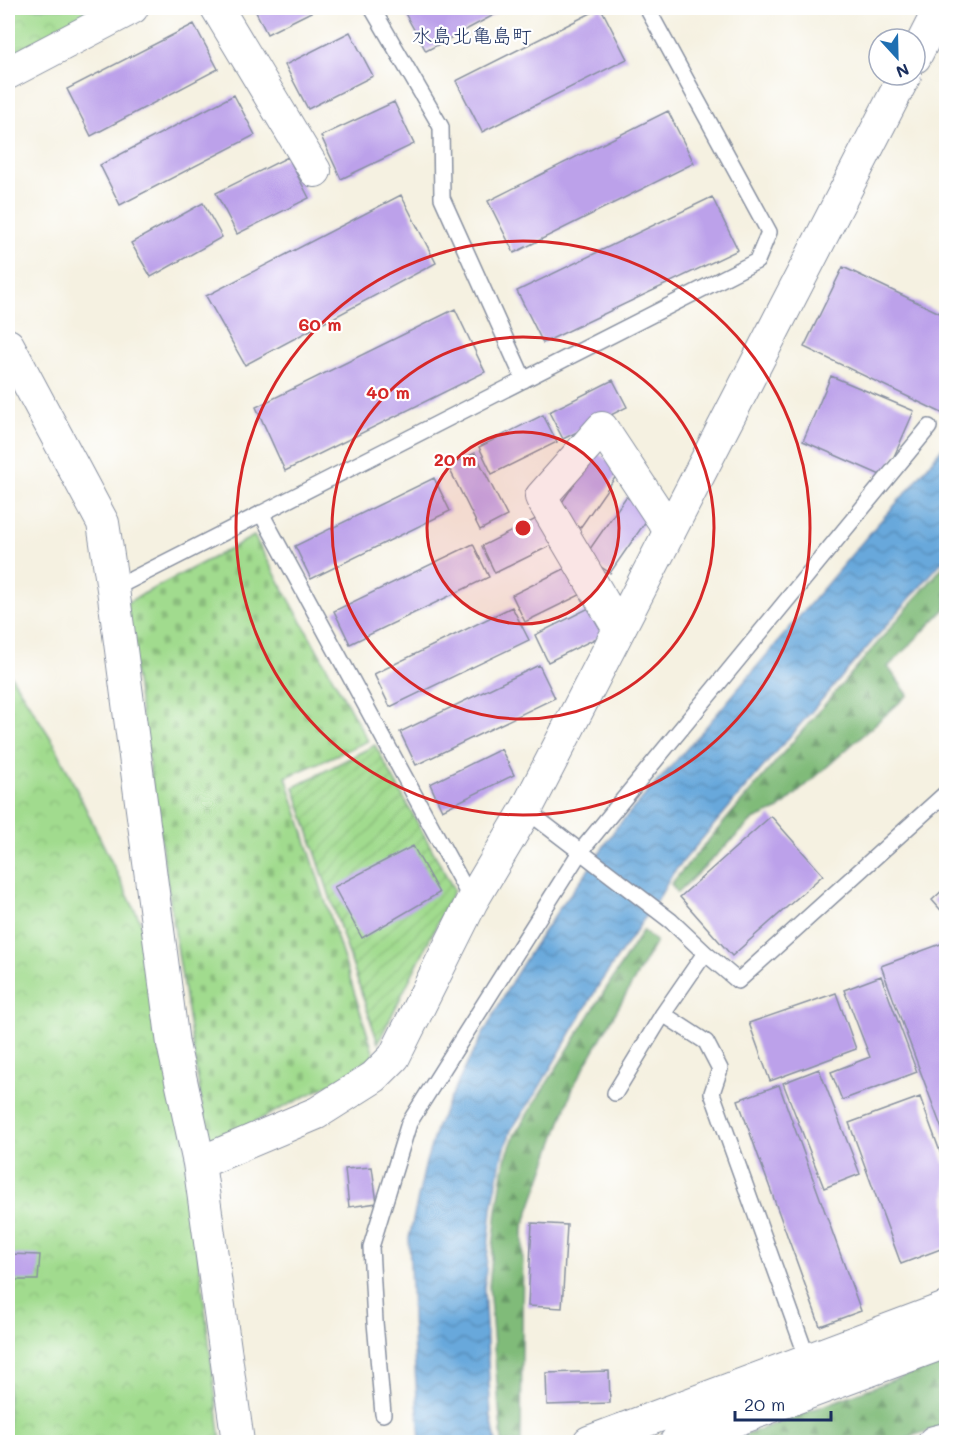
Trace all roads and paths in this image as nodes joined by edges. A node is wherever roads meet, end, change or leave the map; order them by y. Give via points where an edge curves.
1 (132, 8) edge
2 (217, 8) edge
3 (372, 8) edge
4 (647, 8) edge
5 (940, 8) edge
6 (927, 33) edge
7 (8, 73) edge
8 (900, 87) edge
9 (315, 171) dead end
10 (8, 345) edge
11 (524, 380) junction
12 (929, 427) dead end
13 (261, 513) junction
14 (670, 531) junction
15 (113, 589) junction
16 (619, 629) junction
17 (946, 793) edge
18 (526, 810) junction
19 (584, 854) junction
20 (472, 901) junction
21 (705, 953) junction
22 (663, 1014) junction
23 (615, 1093) dead end
24 (199, 1163) junction
25 (946, 1308) edge
26 (946, 1342) edge
27 (808, 1360) junction
28 (383, 1414) dead end
29 (946, 1439) edge
30 (238, 1443) edge
31 (590, 1443) edge
32 (676, 1443) edge
33 (934, 1443) edge

1 - 7 street
2 - 9 street
3 - 11 lane via 441,127 442,198
4 - 11 lane via 769,232 758,261
5 - 6 street
8 - 14 street
10 - 15 street via 103,523
11 - 13 lane
12 - 19 lane
13 - 15 lane
13 - 20 lane
14 - 16 street
14 - 16 street via 602,428 541,497
15 - 24 street via 173,1044
16 - 18 street
17 - 21 lane via 738,981
18 - 19 lane
18 - 20 street
19 - 21 lane via 671,921
19 - 28 lane via 409,1123 371,1246
20 - 24 street via 394,1057 374,1077 317,1113
21 - 22 lane
22 - 23 lane
22 - 27 lane via 706,1042 720,1069 712,1093
24 - 30 street
25 - 27 street
26 - 32 street
27 - 31 street
29 - 33 street

